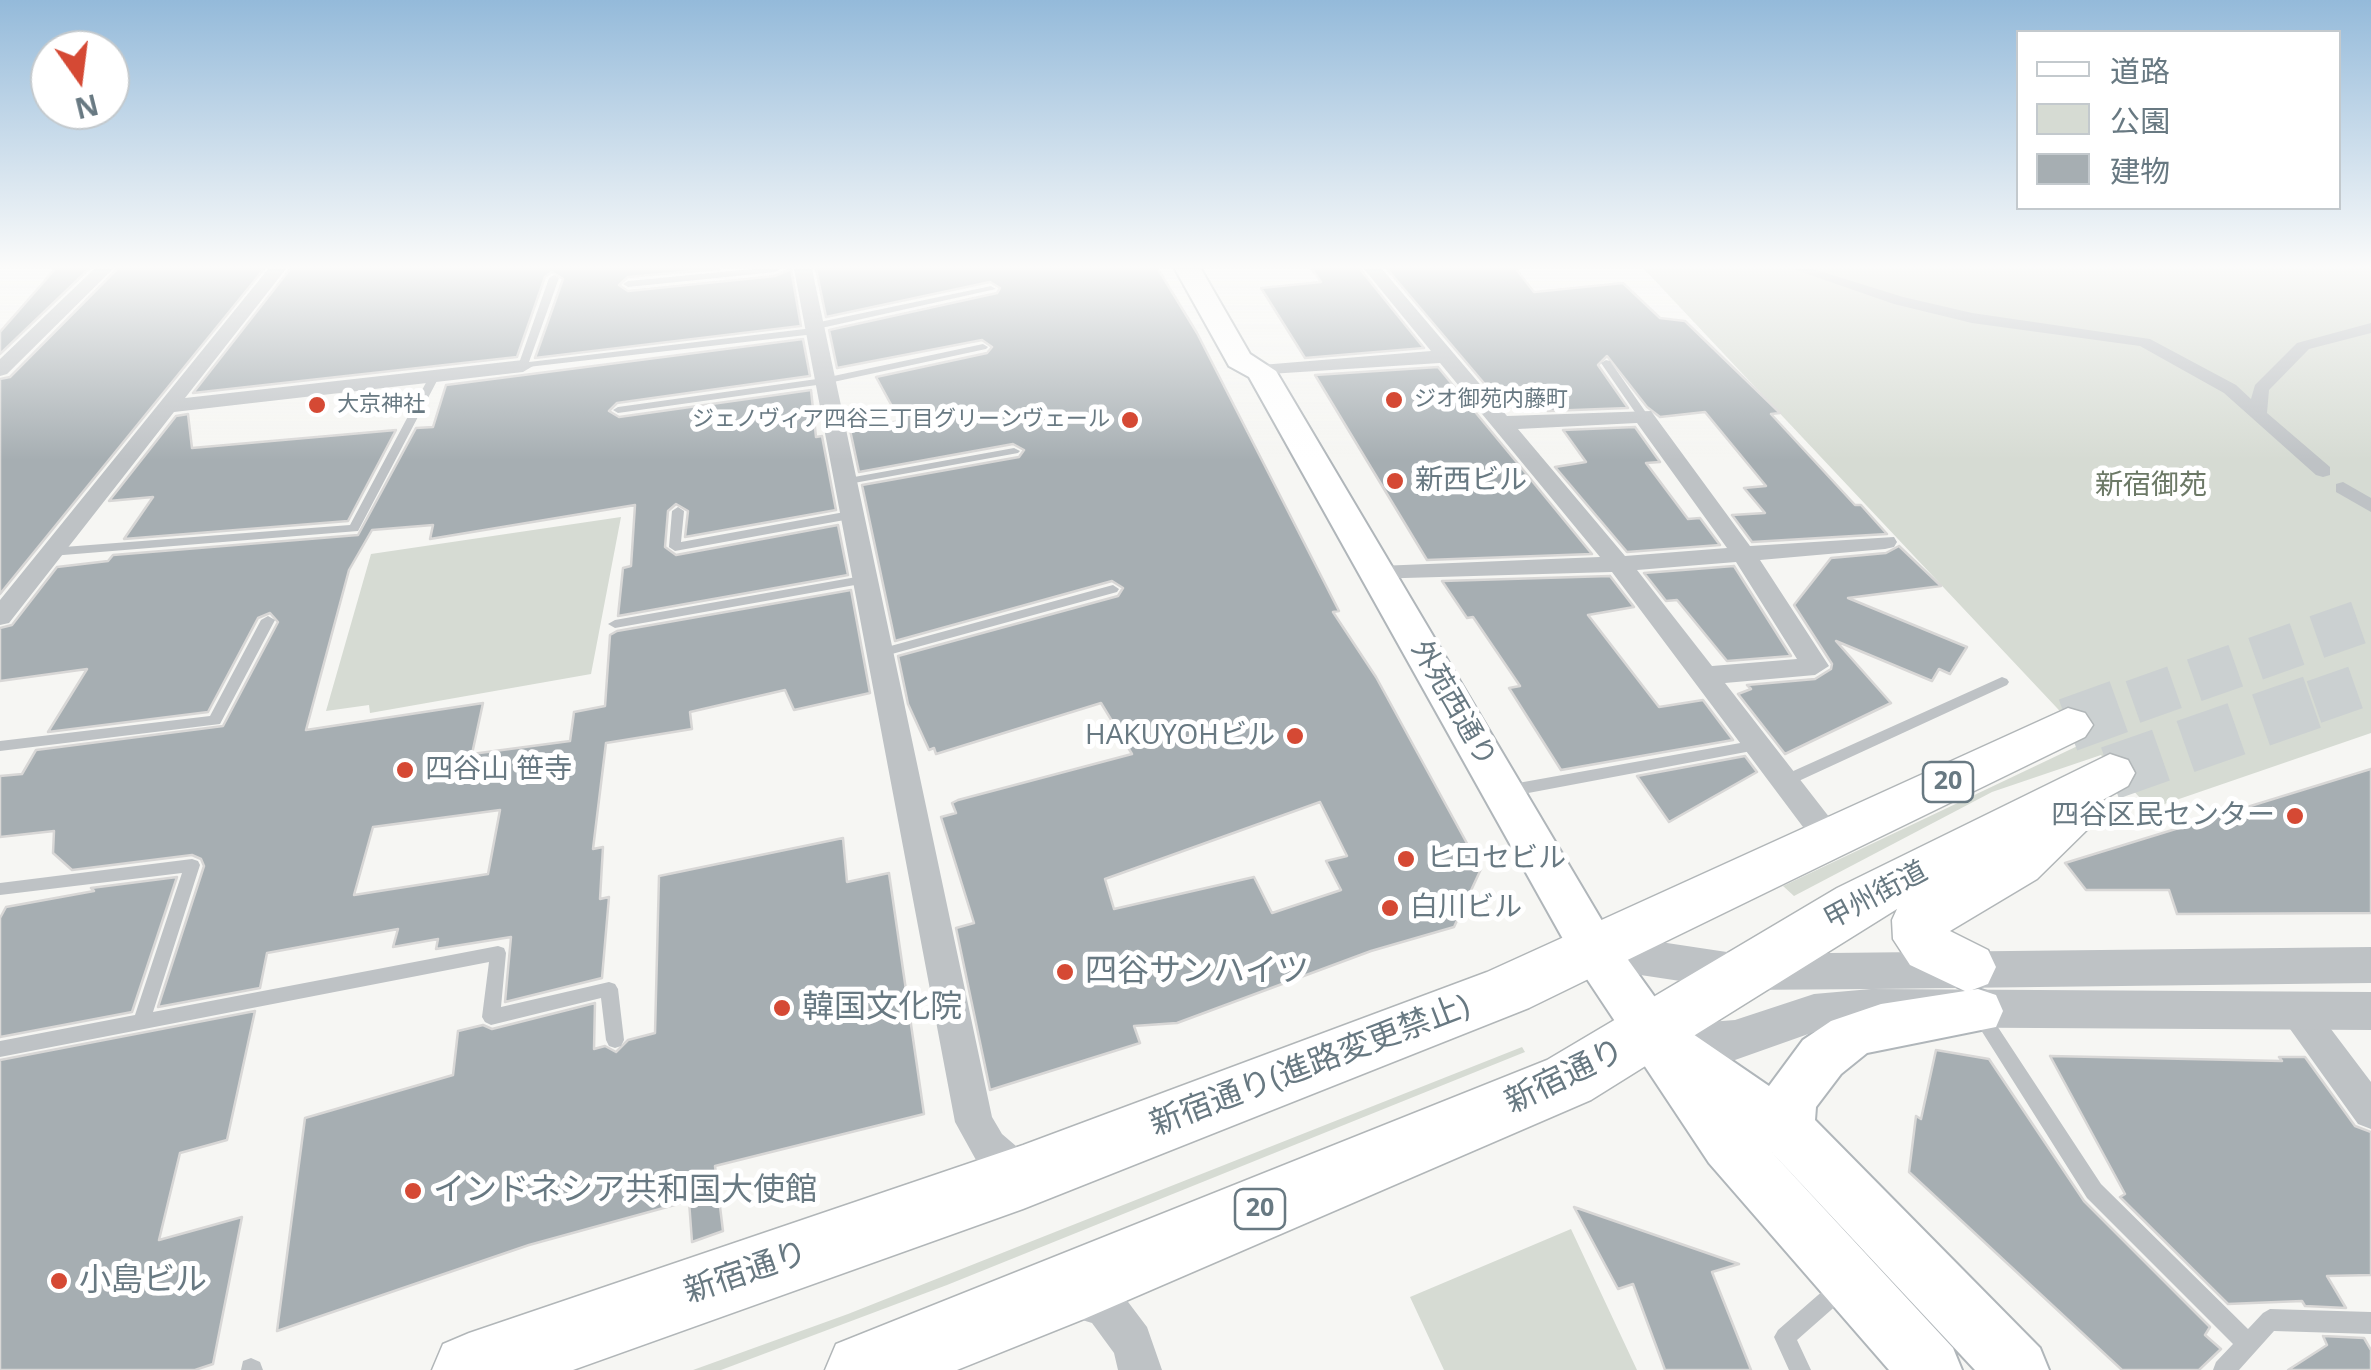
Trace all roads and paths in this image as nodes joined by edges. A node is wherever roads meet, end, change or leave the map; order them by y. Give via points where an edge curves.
1 (38, 333) edge
2 (225, 333) edge
3 (535, 333) edge
4 (784, 333) edge
5 (816, 333) edge
6 (1224, 333) edge
7 (1256, 333) edge
8 (1429, 333) edge
9 (2079, 333) edge
10 (2352, 333) edge
11 (983, 348) dead end
12 (1449, 356) junction
13 (1606, 364) dead end
14 (523, 366) junction
15 (0, 370) edge
16 (1261, 371) junction
17 (434, 376) junction
18 (824, 381) junction
19 (166, 407) junction
20 (618, 410) dead end
21 (2258, 414) junction
22 (1643, 416) junction
23 (1506, 423) junction
24 (1014, 451) dead end
25 (2323, 472) dead end
26 (842, 482) junction
27 (2343, 488) dead end
28 (2371, 506) edge
29 (678, 510) dead end
30 (850, 515) junction
31 (1885, 542) dead end
32 (51, 552) junction
33 (1745, 556) junction
34 (1619, 564) junction
35 (1379, 574) junction
36 (862, 580) junction
37 (1113, 589) dead end
38 (0, 616) edge
39 (268, 620) dead end
40 (616, 624) dead end
41 (881, 652) junction
42 (1704, 676) junction
43 (2002, 682) dead end
44 (2068, 725) tunnel mouth
45 (1757, 745) junction
46 (0, 746) edge
47 (1785, 781) junction
48 (1503, 791) junction
49 (1829, 839) junction
50 (0, 889) edge
51 (1594, 950) junction
52 (2371, 965) edge
53 (1740, 972) junction
54 (1973, 989) junction
55 (2297, 1011) junction
56 (2371, 1011) edge
57 (142, 1020) junction
58 (1651, 1034) junction
59 (615, 1040) dead end
60 (0, 1050) edge
61 (2371, 1112) edge
62 (1787, 1129) junction
63 (1023, 1177) junction
64 (1848, 1281) junction
65 (1060, 1294) junction
66 (2371, 1323) edge
67 (2249, 1345) junction
68 (469, 1370) edge
69 (862, 1370) edge
70 (1140, 1370) edge
71 (1800, 1370) edge
72 (1931, 1370) edge
73 (2018, 1370) edge
74 (2224, 1370) edge

1 - 15 street
2 - 19 street
3 - 14 lane
4 - 14 lane
5 - 18 street
6 - 16 main road, 外苑西通り via 1239,360
7 - 16 main road, 外苑西通り via 1269,356
8 - 12 street
9 - 21 street via 2144,342 2230,389
10 - 21 street via 2303,346 2261,389
11 - 18 lane
12 - 16 street
12 - 23 street
13 - 22 lane
14 - 17 street
16 - 35 main road, 外苑西通り
17 - 19 street
17 - 32 lane via 354,528
18 - 20 lane
18 - 26 street
19 - 32 street
21 - 25 street
22 - 23 street
22 - 33 street
23 - 34 street
24 - 26 lane
26 - 30 street
27 - 28 street
29 - 30 lane via 675,548
30 - 36 street
31 - 33 street
32 - 38 street
33 - 34 street
33 - 42 street via 1815,666
34 - 35 street
34 - 42 street
35 - 48 main road, 外苑西通り
36 - 40 lane
36 - 41 street
37 - 41 lane
39 - 46 lane via 215,720
41 - 63 street via 974,1122 989,1147
42 - 45 street
43 - 47 lane
44 - 49 highway, 20
45 - 47 street
45 - 48 lane
47 - 49 street
48 - 51 main road, 外苑西通り
49 - 51 highway, 20
50 - 57 lane via 192,865
51 - 53 street, 新宿通り
51 - 58 main road, 外苑西通り
51 - 63 highway, 新宿通り(進路変更禁止) / 20 via 1508,990
52 - 54 street, 新宿通り
53 - 54 street, 新宿通り
53 - 54 highway, 甲州街道 / 20 via 2110,774 2018,864 1920,920 1922,939
53 - 58 highway, 甲州街道 / 20
54 - 55 street, 新宿通り
54 - 58 street, 新宿通り via 1814,1013 1735,1040
54 - 62 main road via 1849,1037 1822,1058 1790,1100
54 - 67 lane via 2094,1191
55 - 56 street, 新宿通り
55 - 61 street
57 - 59 lane via 498,953 491,1017 609,989
57 - 60 lane
58 - 62 main road, 外苑西通り
58 - 64 main road, 外苑西通り via 1729,1145
58 - 65 highway, 新宿通り / 20 via 1569,1080
62 - 73 main road, 外苑西通り
63 - 68 highway, 新宿通り / 20
64 - 71 lane via 1785,1337
64 - 72 main road, 外苑西通り
65 - 69 highway, 新宿通り / 20
65 - 70 street via 1104,1306 1132,1342
66 - 67 lane via 2270,1320
67 - 74 lane

